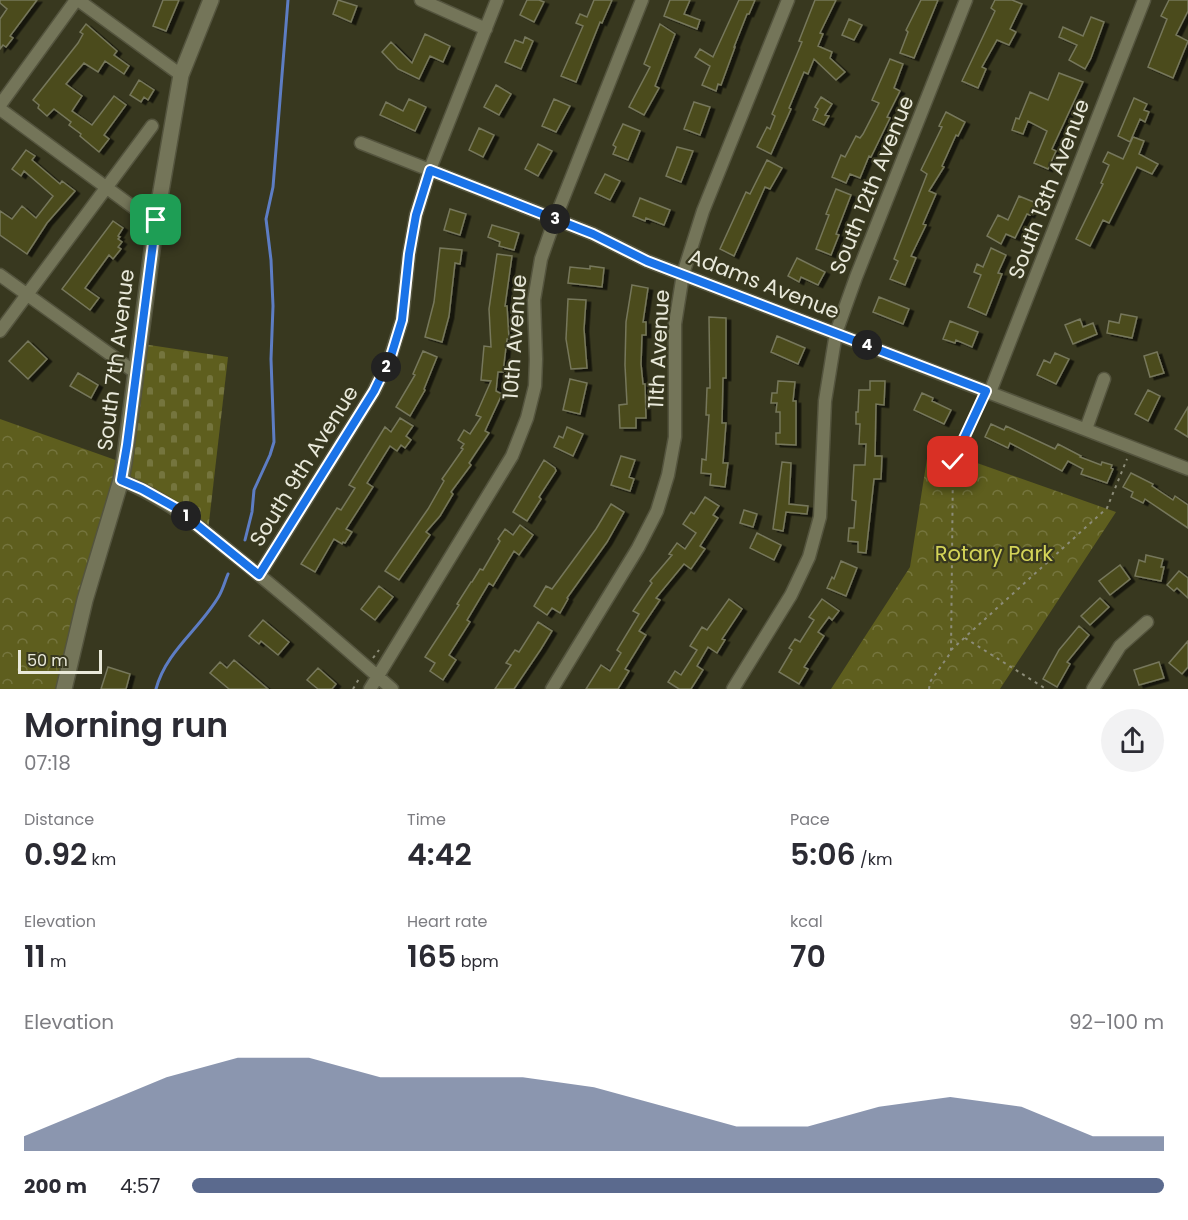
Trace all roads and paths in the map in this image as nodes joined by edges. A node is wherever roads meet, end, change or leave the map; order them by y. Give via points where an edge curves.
1 (77, 0) edge
2 (211, 0) edge
3 (420, 0) edge
4 (497, 0) edge
5 (642, 0) edge
6 (788, 0) edge
7 (966, 0) edge
8 (1144, 0) edge
9 (486, 29) junction
10 (181, 75) junction
11 (0, 107) edge
12 (152, 126) dead end
13 (361, 143) dead end
14 (430, 170) junction
15 (105, 188) junction
16 (555, 219) junction
17 (156, 220) junction
18 (683, 274) junction
19 (0, 275) edge
20 (26, 295) junction
21 (0, 332) edge
22 (836, 333) junction
23 (136, 373) junction
24 (1104, 379) dead end
25 (988, 392) junction
26 (1086, 429) junction
27 (1131, 448) junction
28 (1188, 470) edge
29 (121, 480) junction
30 (259, 575) junction
31 (1147, 622) dead end
32 (965, 638) junction
33 (951, 650) junction
34 (378, 677) junction
35 (64, 689) edge
36 (370, 689) edge
37 (392, 689) edge
38 (552, 689) edge
39 (733, 689) edge
40 (929, 689) edge
41 (1046, 689) edge
42 (1093, 689) edge

1 - 10 street
1 - 11 street
2 - 10 street, South 7th Avenue
3 - 9 street
4 - 9 street, South 9th Avenue
5 - 16 street, 10th Avenue
6 - 18 street, 11th Avenue via 703,211
7 - 22 street, South 12th Avenue
8 - 25 street, South 13th Avenue
9 - 14 street, South 9th Avenue
10 - 17 street, South 7th Avenue
11 - 15 street
12 - 15 street
13 - 14 street, Adams Avenue
14 - 16 street, Adams Avenue
14 - 30 street, South 9th Avenue via 416,215 402,320 391,356 374,391
15 - 17 street
15 - 20 street
16 - 18 street, Adams Avenue
16 - 34 street, 10th Avenue via 541,259 534,300 535,386 527,418 512,456
17 - 23 street, South 7th Avenue
18 - 22 street, Adams Avenue
18 - 38 street, 11th Avenue via 675,324 675,437 657,511
19 - 20 street
20 - 21 street
20 - 23 street
22 - 25 street, Adams Avenue
22 - 39 street, South 12th Avenue via 825,401 820,517 809,557 791,595
23 - 29 street, South 7th Avenue
24 - 26 street
25 - 26 street, Adams Avenue
25 - 33 path via 953,462
26 - 27 street, Adams Avenue
27 - 28 street, Adams Avenue
27 - 32 path via 1107,508
29 - 30 street via 176,508
29 - 35 street, South 7th Avenue via 85,600
30 - 34 street
31 - 42 street via 1120,646
32 - 33 path
32 - 41 path
33 - 40 path
34 - 36 street, 10th Avenue
34 - 37 street

